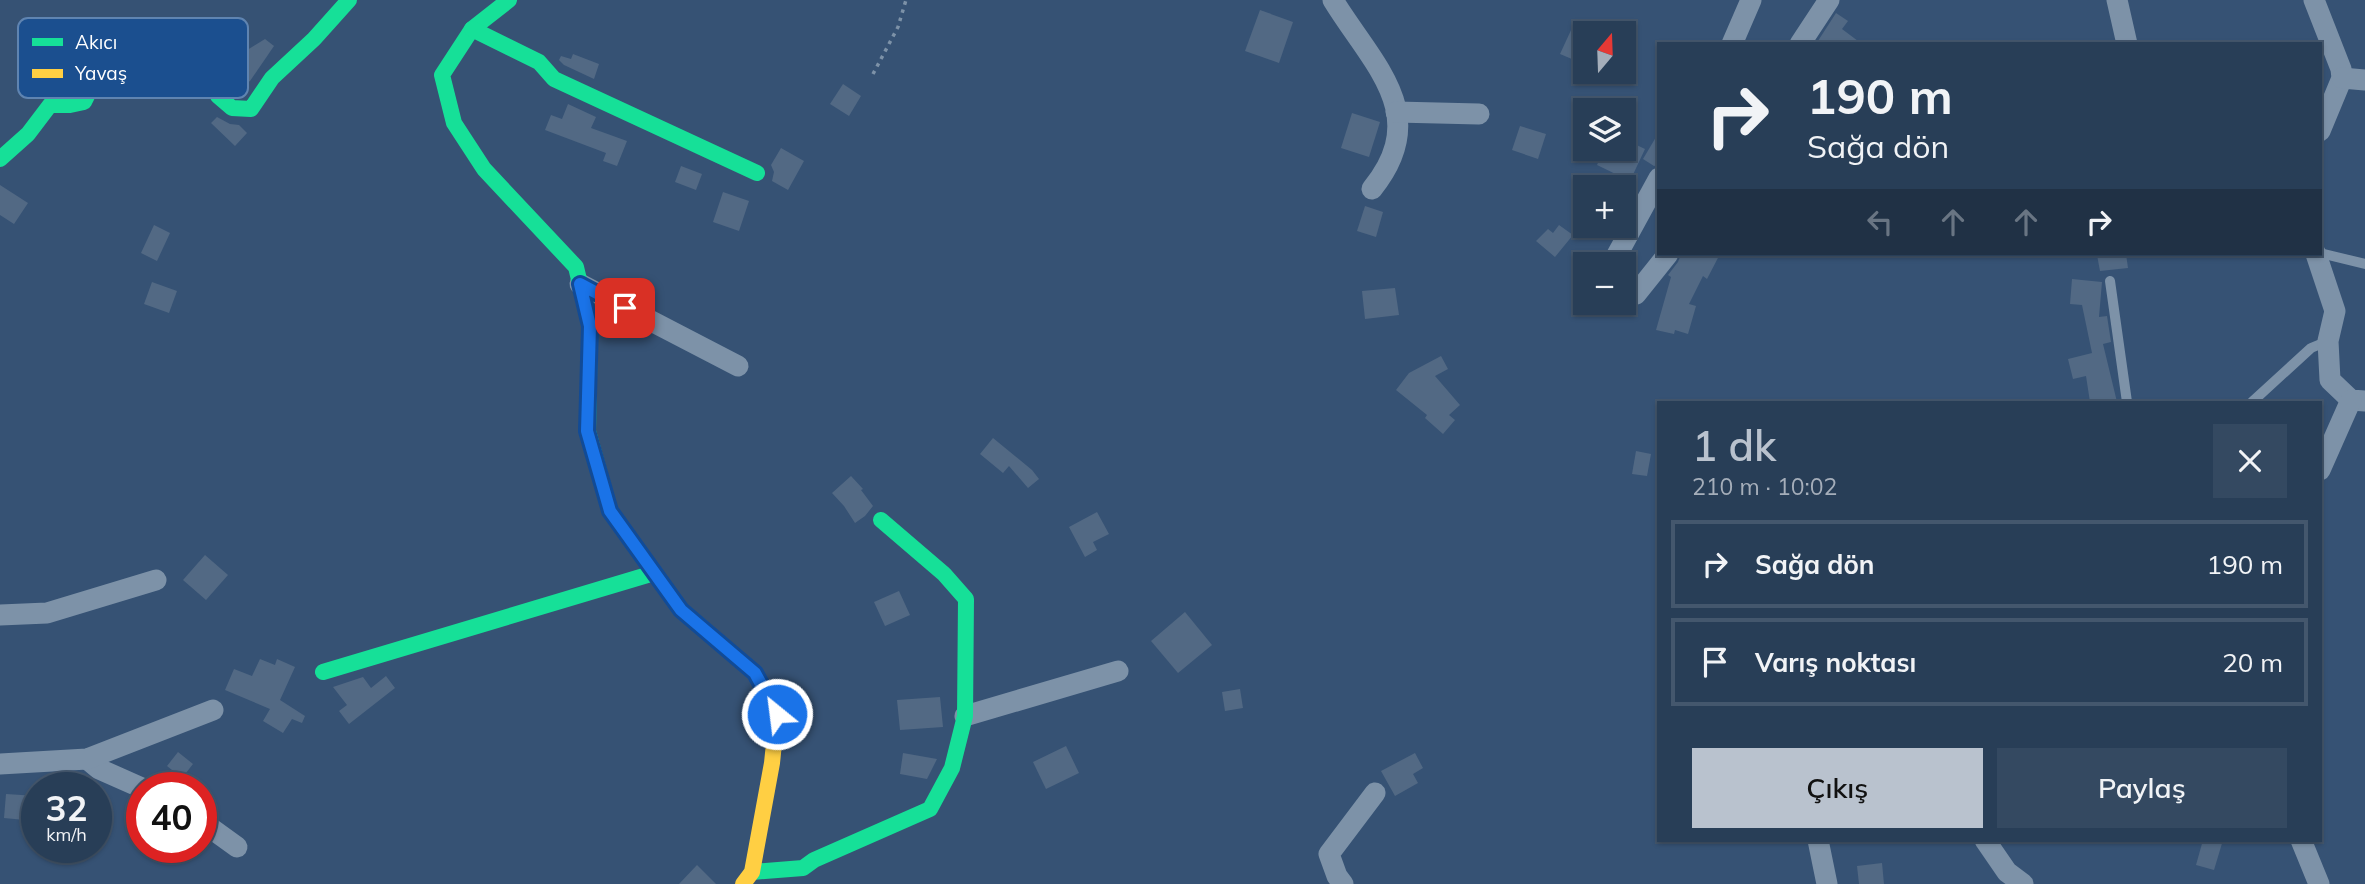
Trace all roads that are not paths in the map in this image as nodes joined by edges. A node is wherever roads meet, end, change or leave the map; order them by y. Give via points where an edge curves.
1 (349, 0) edge
2 (509, 0) edge
3 (1333, 0) edge
4 (1751, 0) edge
5 (1829, 0) edge
6 (2118, 0) edge
7 (2314, 0) edge
8 (472, 29) junction
9 (1733, 42) edge
10 (1801, 42) edge
11 (2127, 42) edge
12 (2342, 78) junction
13 (2365, 80) edge
14 (86, 98) edge
15 (221, 98) edge
16 (1396, 112) junction
17 (1479, 114) dead end
18 (2322, 126) edge
19 (0, 159) edge
20 (757, 173) dead end
21 (1657, 182) edge
22 (1371, 189) dead end
23 (1619, 252) edge
24 (2322, 255) edge
25 (1666, 256) edge
26 (2319, 256) edge
27 (2365, 264) edge
28 (2110, 281) dead end
29 (580, 284) junction
30 (1636, 294) edge
31 (2329, 341) junction
32 (738, 366) dead end
33 (2358, 400) edge
34 (2127, 401) edge
35 (2253, 401) edge
36 (2322, 466) edge
37 (881, 520) dead end
38 (654, 573) junction
39 (156, 580) dead end
40 (0, 615) edge
41 (1118, 671) dead end
42 (323, 672) dead end
43 (213, 710) dead end
44 (965, 716) junction
45 (87, 759) junction
46 (0, 764) edge
47 (126, 781) edge
48 (1375, 793) dead end
49 (217, 833) edge
50 (1818, 842) edge
51 (1986, 842) edge
52 (2302, 842) edge
53 (237, 847) dead end
54 (752, 880) edge
55 (1343, 884) edge
56 (1827, 884) edge
57 (2023, 884) edge
58 (2319, 884) edge

1 - 15 street via 272,78 251,109 232,107
2 - 8 street
3 - 16 street via 1374,57 1394,96
4 - 9 street
5 - 10 street
6 - 11 street
7 - 12 street
8 - 20 street via 539,62 554,79
8 - 29 street via 442,75 454,123 484,169 576,267
12 - 13 street
12 - 18 street
14 - 19 street via 71,106 50,105 28,134
16 - 17 street
16 - 22 street via 1398,135 1385,173
21 - 23 street
24 - 27 lane
25 - 30 street
26 - 31 street via 2335,311
28 - 34 lane
29 - 32 street
29 - 38 street via 590,326 587,431 610,511
31 - 33 street via 2330,380
31 - 35 lane via 2311,348
33 - 36 street
37 - 44 street via 944,574 965,599
38 - 42 street
38 - 54 street via 681,610 755,673 777,714
39 - 40 street via 47,612
41 - 44 street
43 - 45 street
44 - 54 street via 952,768 930,809 803,868
45 - 46 street
45 - 47 street
48 - 55 street via 1329,854
49 - 53 street
50 - 56 street
51 - 57 street via 2007,872
52 - 58 street

